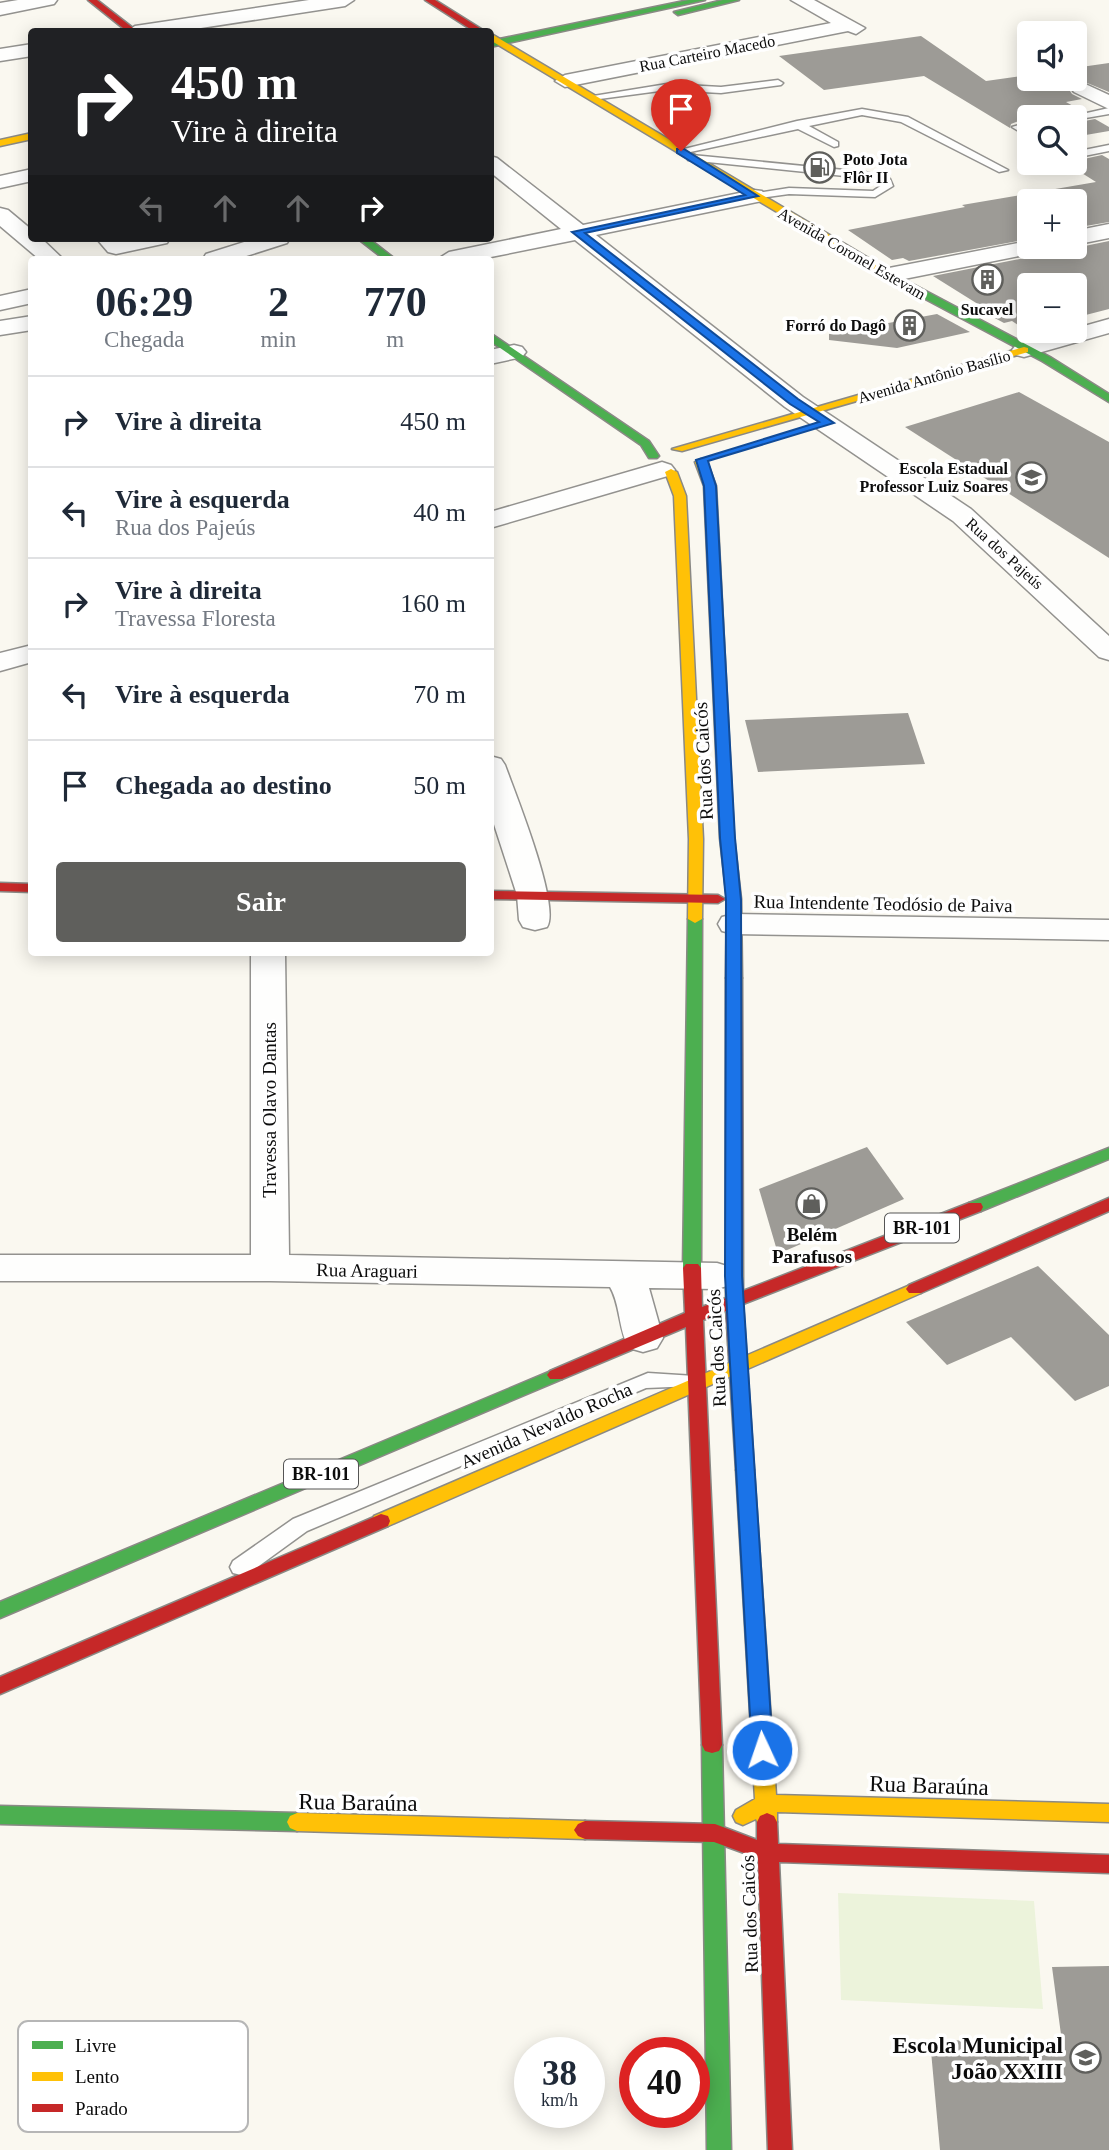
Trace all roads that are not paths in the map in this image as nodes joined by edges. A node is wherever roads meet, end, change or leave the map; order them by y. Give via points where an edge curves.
1 (48, 0) edge
2 (92, 0) edge
3 (345, 0) edge
4 (429, 0) edge
5 (701, 0) edge
6 (735, 0) edge
7 (800, 0) edge
8 (293, 8) junction
9 (0, 9) edge
10 (593, 23) junction
11 (315, 24) dead end
12 (129, 28) edge
13 (160, 28) edge
14 (475, 28) edge
15 (494, 41) edge
16 (494, 42) edge
17 (28, 51) edge
18 (0, 55) edge
19 (565, 81) junction
20 (778, 83) dead end
21 (1087, 91) edge
22 (592, 97) junction
23 (1109, 103) edge
24 (1109, 111) edge
25 (1087, 115) edge
26 (797, 124) junction
27 (28, 137) edge
28 (0, 143) edge
29 (834, 144) dead end
30 (1109, 148) edge
31 (1087, 152) edge
32 (686, 155) junction
33 (494, 166) edge
34 (1003, 170) dead end
35 (28, 176) edge
36 (0, 182) edge
37 (754, 196) junction
38 (0, 215) edge
39 (1109, 231) edge
40 (577, 232) junction
41 (1087, 235) edge
42 (28, 239) edge
43 (32, 242) edge
44 (111, 242) edge
45 (127, 242) edge
46 (370, 242) edge
47 (231, 244) edge
48 (1017, 250) edge
49 (48, 256) edge
50 (217, 256) edge
51 (386, 256) edge
52 (463, 256) edge
53 (889, 275) junction
54 (28, 297) edge
55 (0, 303) edge
56 (28, 324) edge
57 (1109, 326) edge
58 (0, 328) edge
59 (494, 340) edge
60 (1109, 341) edge
61 (514, 352) junction
62 (1035, 355) junction
63 (494, 356) edge
64 (1109, 399) edge
65 (819, 418) junction
66 (661, 457) junction
67 (701, 461) junction
68 (494, 504) edge
69 (494, 519) edge
70 (28, 635) edge
71 (0, 643) edge
72 (1109, 651) edge
73 (28, 654) edge
74 (0, 662) edge
75 (494, 779) edge
76 (727, 838) junction
77 (696, 839) junction
78 (0, 887) edge
79 (28, 888) edge
80 (494, 897) edge
81 (694, 900) junction
82 (1109, 909) edge
83 (532, 914) junction
84 (712, 919) junction
85 (1109, 930) edge
86 (268, 956) edge
87 (1109, 1153) edge
88 (1109, 1204) edge
89 (0, 1268) edge
90 (270, 1268) junction
91 (621, 1273) junction
92 (692, 1276) junction
93 (734, 1289) junction
94 (693, 1317) junction
95 (643, 1338) junction
96 (740, 1363) junction
97 (698, 1381) junction
98 (189, 1603) joint
99 (0, 1611) edge
100 (0, 1686) edge
101 (766, 1803) junction
102 (1109, 1813) edge
103 (0, 1815) edge
104 (715, 1833) junction
105 (768, 1853) junction
106 (1109, 1864) edge
107 (719, 2150) edge
108 (780, 2150) edge

1 - 9 street
2 - 12 main road
3 - 8 street
4 - 14 main road
5 - 10 main road
6 - 10 main road
7 - 19 street, Rua Carteiro Macedo via 858,28
8 - 11 street
8 - 13 street
10 - 15 main road
16 - 19 main road, Avenida Coronel Estevam
17 - 18 street
19 - 22 main road, Avenida Coronel Estevam
20 - 22 lane via 721,90 667,86
21 - 23 street
22 - 32 main road, Avenida Coronel Estevam
24 - 25 lane
26 - 29 lane
26 - 32 lane
26 - 34 lane via 849,113 904,119
27 - 28 main road
30 - 31 lane
32 - 37 main road, Avenida Coronel Estevam
32 - 37 lane via 865,175 886,181 888,186 875,194 789,191
33 - 40 street, Rua dos Pajeús
35 - 36 street
37 - 40 street
37 - 53 main road, Avenida Coronel Estevam
38 - 42 street
39 - 41 street
40 - 52 street
40 - 65 street, Rua dos Pajeús
43 - 49 street
44 - 45 street via 116,247
46 - 51 main road
47 - 50 street
48 - 53 street
53 - 62 main road, Avenida Coronel Estevam
54 - 55 street
56 - 58 street
57 - 62 street, Avenida Antônio Basílio
59 - 61 main road
60 - 62 street, Avenida Antônio Basílio
61 - 63 street
61 - 66 main road
62 - 64 main road, Avenida Coronel Estevam
62 - 65 main road, Avenida Antônio Basílio
62 - 65 main road, Avenida Antônio Basílio
65 - 66 main road, Avenida Antônio Basílio
65 - 67 main road, Avenida Antônio Basílio
65 - 72 street, Rua dos Pajeús via 962,515
66 - 67 main road via 694,453
66 - 67 main road, Avenida Antônio Basílio via 695,469
66 - 68 street, Avenida Antônio Basílio
66 - 69 street, Avenida Antônio Basílio
66 - 77 main road, Rua dos Caicós via 680,496
67 - 76 main road, Rua dos Caicós via 710,486
70 - 71 street
73 - 74 street
75 - 83 street
76 - 77 main road
76 - 84 main road, Rua dos Caicós
77 - 81 main road, Rua dos Caicós
78 - 79 main road
80 - 83 main road, Rua Intendente Teodósio de Paiva
81 - 83 main road, Rua Intendente Teodósio de Paiva
81 - 84 main road, Rua dos Caicós
81 - 84 main road, Rua Intendente Teodósio de Paiva
82 - 84 street, Rua Intendente Teodósio de Paiva
84 - 85 street, Rua Intendente Teodósio de Paiva
84 - 92 main road, Rua dos Caicós
84 - 93 main road, Rua dos Caicós
86 - 90 street, Travessa Olavo Dantas
87 - 93 main road, BR-101
88 - 96 main road, BR-101
89 - 90 street, Rua Araguari
90 - 91 street, Rua Araguari
91 - 92 street, Rua Araguari
91 - 95 street via 634,1296
92 - 93 street, Rua Araguari
92 - 94 main road, Rua dos Caicós
93 - 94 main road, BR-101
93 - 96 main road, Rua dos Caicós
94 - 95 main road, BR-101
94 - 97 main road, Rua dos Caicós
95 - 99 main road, BR-101
96 - 97 main road, BR-101
96 - 101 main road, Rua dos Caicós
97 - 98 lane via 648,1380 300,1525
97 - 104 main road, Rua dos Caicós
98 - 100 main road
101 - 102 main road, Rua Baraúna
101 - 104 main road
101 - 105 main road, Rua dos Caicós
103 - 104 main road, Rua Baraúna
104 - 105 main road, Rua Baraúna
104 - 107 main road, Rua dos Caicós
105 - 106 main road, Rua Baraúna
105 - 108 main road, Rua dos Caicós

